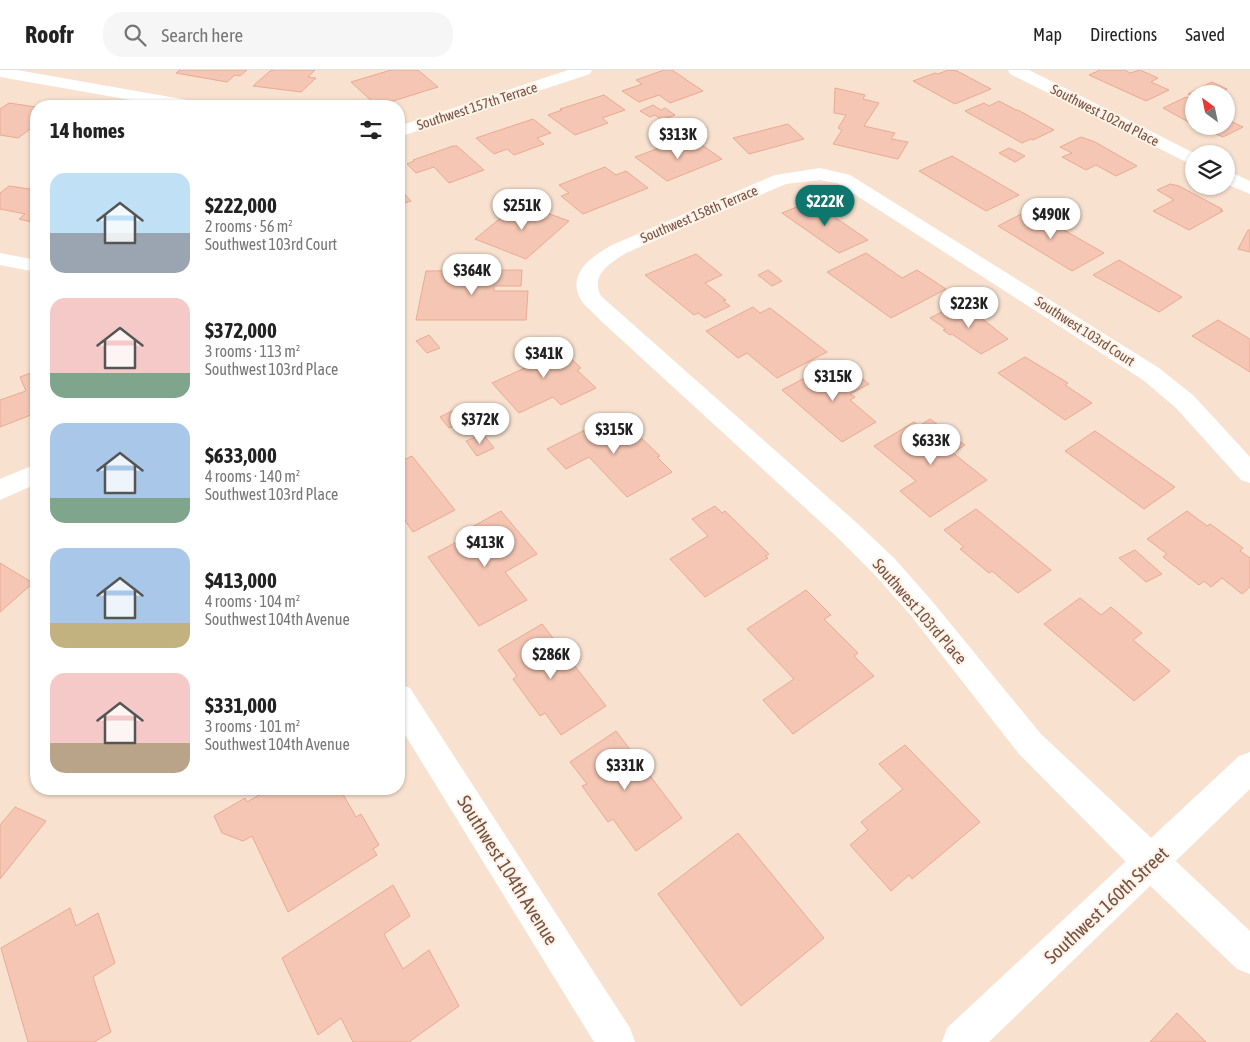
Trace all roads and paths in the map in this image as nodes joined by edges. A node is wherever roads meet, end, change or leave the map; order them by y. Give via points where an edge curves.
1 (584, 70) edge
2 (1016, 70) edge
3 (0, 72) edge
4 (159, 100) edge
5 (405, 130) edge
6 (1185, 155) edge
7 (820, 174) joint
8 (1235, 180) edge
9 (1250, 188) edge
10 (0, 259) edge
11 (30, 265) edge
12 (589, 275) joint
13 (1250, 473) edge
14 (30, 476) edge
15 (0, 490) edge
16 (405, 708) edge
17 (1250, 768) edge
18 (1151, 863) junction
19 (1250, 956) edge
20 (616, 1042) edge
21 (961, 1042) edge

1 - 5 street, Southwest 157th Terrace
2 - 6 street, Southwest 102nd Place
3 - 4 street
7 - 12 street, Southwest 158th Terrace via 782,179 619,249 597,263
7 - 13 street, Southwest 103rd Court via 851,182 1151,374 1185,402
8 - 9 street
10 - 11 street
12 - 18 street, Southwest 103rd Place via 587,283 591,298 848,531 922,609 1030,744
14 - 15 street
16 - 20 street, Southwest 104th Avenue
17 - 18 street, Southwest 160th Street
18 - 19 street, Southwest 103rd Place
18 - 21 street, Southwest 160th Street

